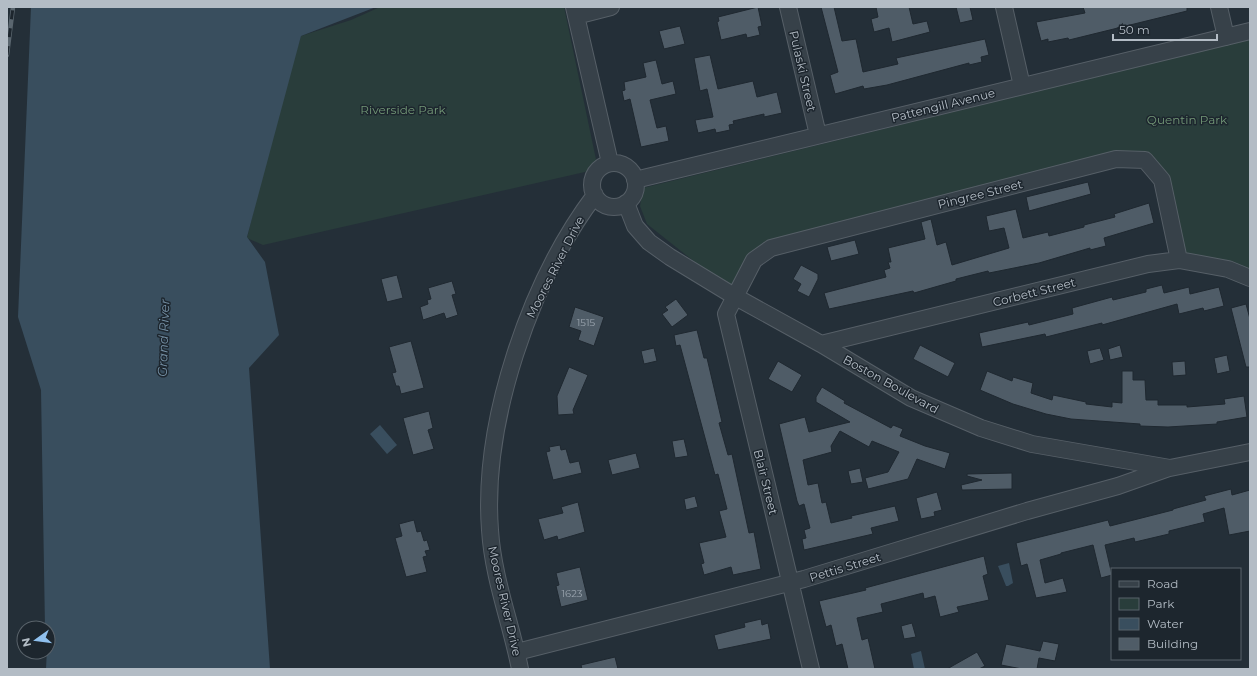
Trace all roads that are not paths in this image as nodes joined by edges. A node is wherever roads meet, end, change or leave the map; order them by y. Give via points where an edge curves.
1 (611, 7) edge
2 (788, 7) edge
3 (1004, 7) edge
4 (1219, 7) edge
5 (575, 11) edge
6 (1250, 31) edge
7 (1226, 36) junction
8 (1022, 86) junction
9 (818, 135) junction
10 (610, 163) junction
11 (635, 180) junction
12 (595, 196) junction
13 (626, 203) junction
14 (1179, 260) junction
15 (1249, 277) edge
16 (734, 296) junction
17 (821, 344) junction
18 (1250, 452) edge
19 (1170, 468) junction
20 (790, 583) junction
21 (517, 652) junction
22 (520, 669) edge
23 (811, 669) edge

1 - 5 street
2 - 9 street, Pulaski Street
3 - 8 street
4 - 7 street
5 - 10 street
6 - 7 street, Pattengill Avenue
7 - 8 street, Pattengill Avenue
8 - 9 street, Pattengill Avenue
9 - 11 street, Pattengill Avenue
10 - 11 street via 628,168
10 - 12 street via 594,175 592,189
11 - 13 street via 635,193
12 - 13 street via 605,205 612,207
12 - 21 street, Moores River Drive via 576,220 539,293 508,376 498,420 488,500 490,532 495,568
13 - 16 street, Boston Boulevard via 635,226 649,242
14 - 15 street, Corbett Street via 1228,269
14 - 16 street, Pingree Street via 1162,180 1145,160 1116,159 771,248 754,260
14 - 17 street, Corbett Street via 1141,266
16 - 17 street, Boston Boulevard
16 - 20 street, Blair Street via 726,314 727,320
17 - 19 street, Boston Boulevard via 911,398 981,428 1032,444
18 - 19 street, Boston Boulevard
19 - 20 street, Pettis Street via 1118,486
20 - 21 street, Pettis Street
20 - 23 street, Blair Street
21 - 22 street, Moores River Drive

